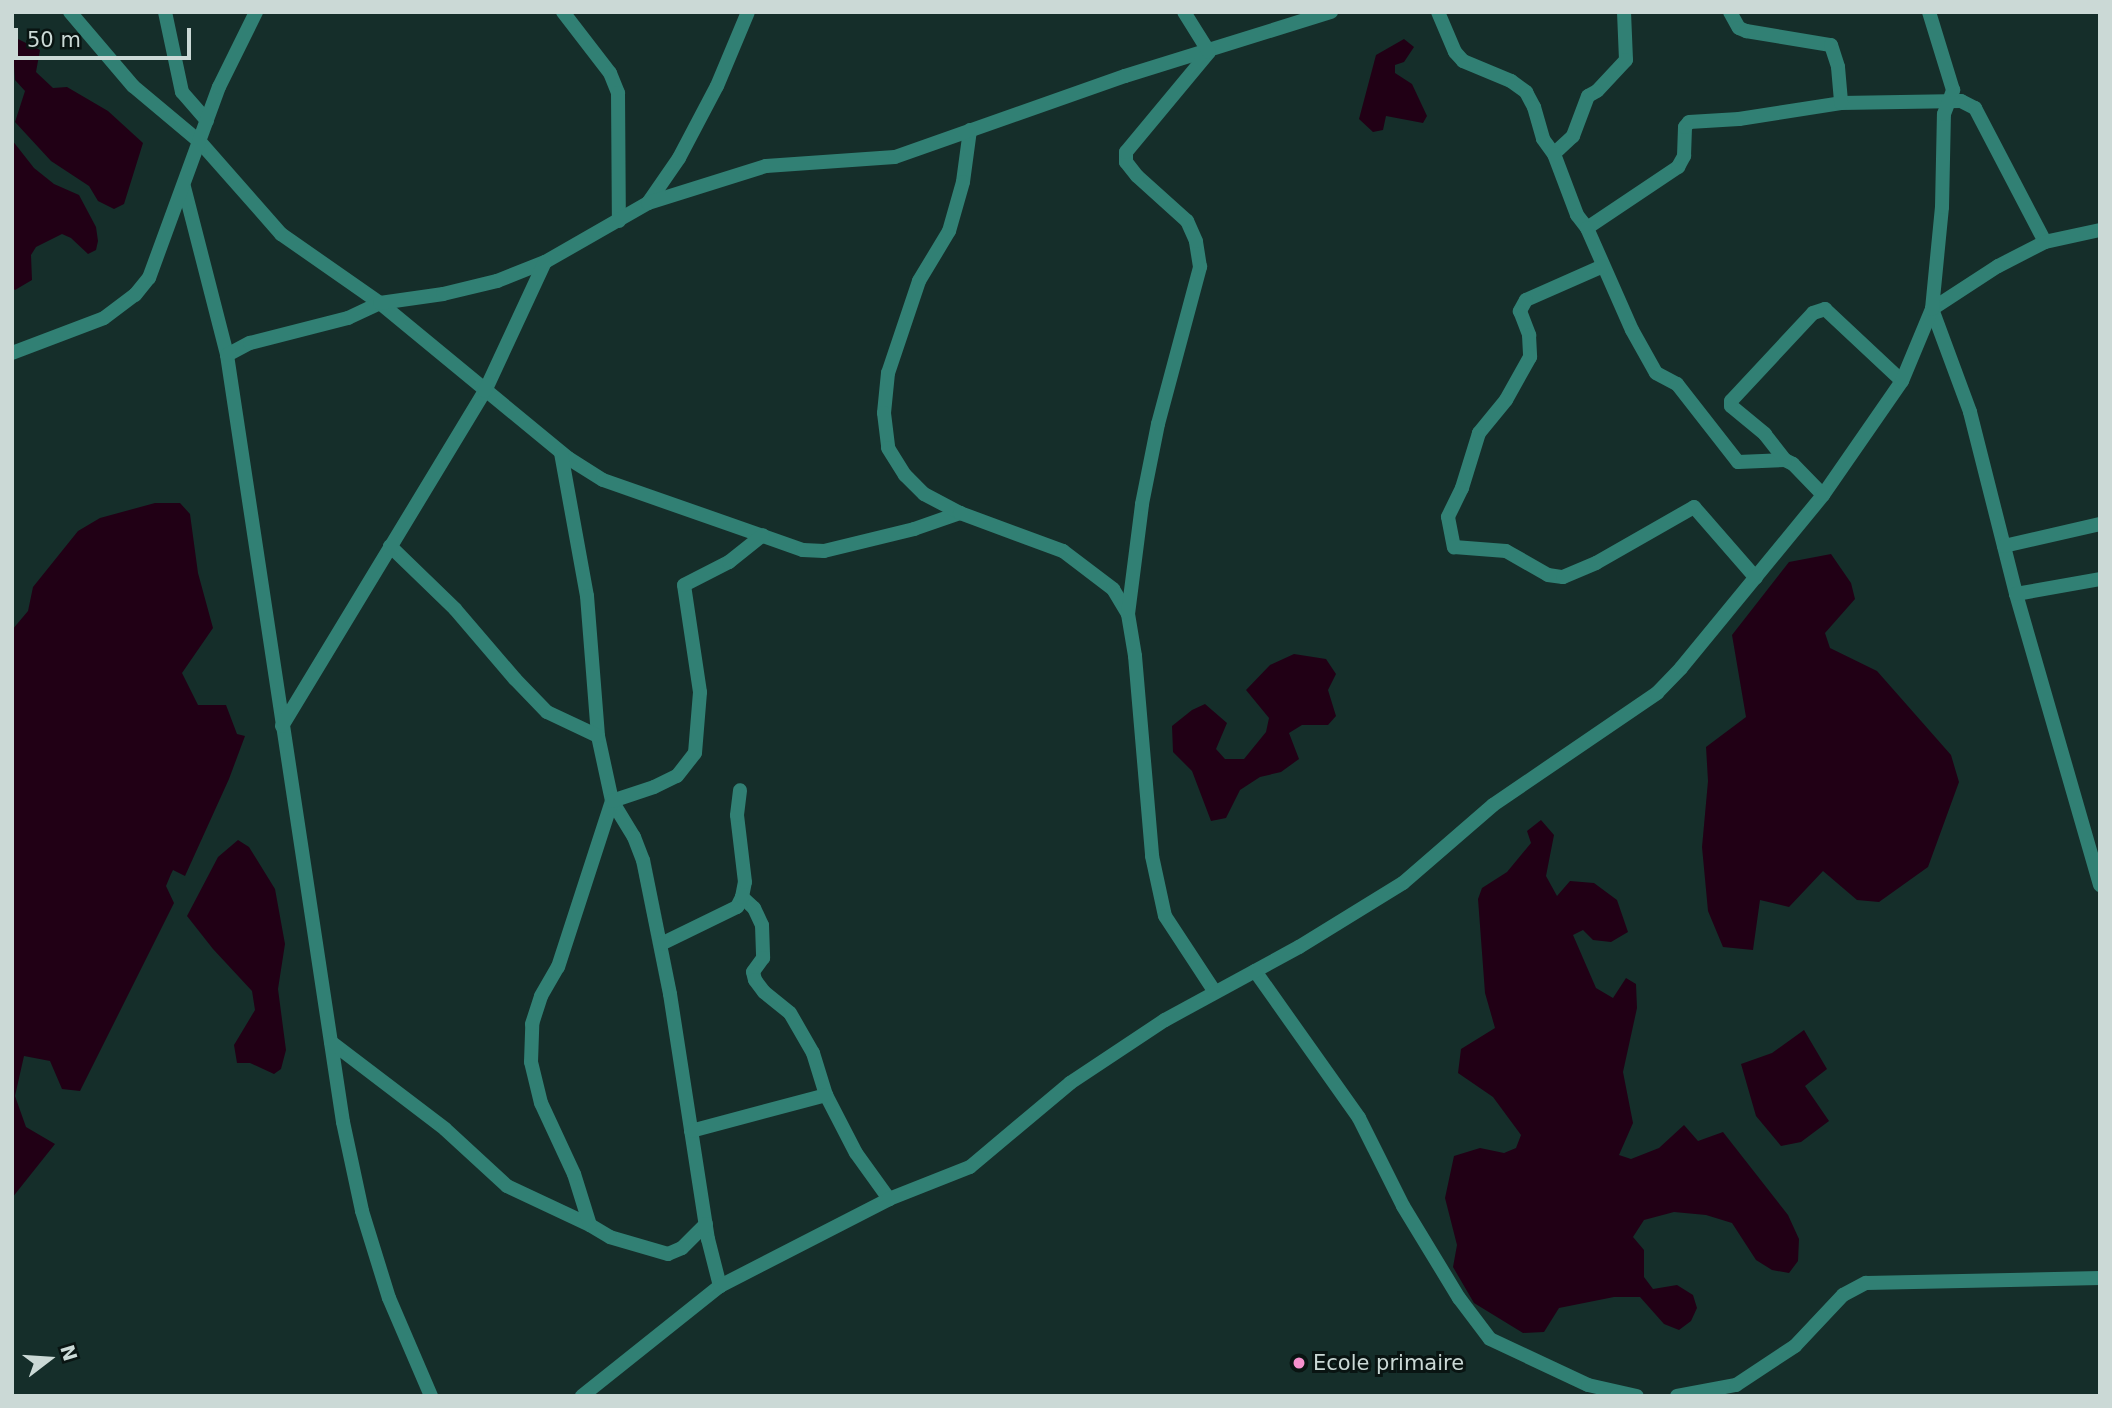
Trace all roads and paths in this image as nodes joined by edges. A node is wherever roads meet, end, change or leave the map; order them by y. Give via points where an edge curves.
1 (71, 12) edge
2 (165, 12) edge
3 (256, 12) edge
4 (563, 12) edge
5 (748, 12) edge
6 (1331, 12) edge
7 (1438, 12) edge
8 (1624, 12) edge
9 (1730, 12) edge
10 (1929, 12) edge
11 (1190, 16) edge
12 (1209, 52) junction
13 (1950, 102) junction
14 (1841, 103) junction
15 (207, 121) junction
16 (970, 130) junction
17 (200, 142) junction
18 (1554, 154) junction
19 (184, 187) junction
20 (648, 202) junction
21 (619, 221) junction
22 (1587, 228) junction
23 (2100, 229) edge
24 (2045, 242) junction
25 (545, 262) junction
26 (1603, 266) junction
27 (380, 303) junction
28 (1932, 309) junction
29 (12, 353) edge
30 (227, 355) junction
31 (1902, 381) junction
32 (485, 391) junction
33 (561, 453) junction
34 (1785, 460) junction
35 (1823, 495) junction
36 (960, 513) junction
37 (2100, 524) edge
38 (763, 535) junction
39 (390, 546) junction
40 (2004, 546) junction
41 (1756, 578) junction
42 (2100, 579) edge
43 (2016, 594) junction
44 (1128, 614) junction
45 (282, 726) junction
46 (597, 736) junction
47 (740, 790) dead end
48 (612, 801) junction
49 (2100, 886) edge
50 (743, 897) junction
51 (661, 944) junction
52 (1255, 971) junction
53 (1215, 992) junction
54 (331, 1042) junction
55 (826, 1095) junction
56 (691, 1131) junction
57 (889, 1199) junction
58 (706, 1224) junction
59 (590, 1225) junction
60 (2100, 1278) edge
61 (720, 1286) junction
62 (431, 1396) edge
63 (582, 1396) edge
64 (1637, 1396) edge
65 (1676, 1396) edge

1 - 17 street via 133,86
2 - 15 street via 182,92
3 - 15 street
4 - 21 street via 610,73 618,93
5 - 20 street via 718,86 679,158
6 - 12 street
7 - 18 street via 1463,61 1527,92 1543,139
8 - 18 street via 1626,60 1588,96 1573,136
9 - 14 street via 1746,31 1831,45
10 - 13 street via 1952,80
11 - 12 street
12 - 16 street
12 - 44 street via 1126,152 1126,162 1137,176 1187,221 1200,267 1142,504
13 - 14 street
13 - 24 street via 1961,100 1975,108
13 - 28 street via 1944,114 1942,207
14 - 22 street via 1689,122 1678,167
15 - 17 street
16 - 20 street via 895,157 766,166
16 - 36 street via 963,182 949,230 919,281 888,373 884,413 888,448 905,475 924,494
17 - 19 street
17 - 27 street via 281,234
18 - 22 street via 1577,215
19 - 29 street via 149,278 135,295 104,317
19 - 30 street
20 - 21 street
21 - 25 street
22 - 26 street
23 - 24 street
24 - 28 street
25 - 27 street via 497,281
25 - 32 street
26 - 34 street via 1648,362 1656,373 1677,384 1738,462
26 - 41 street via 1525,300 1520,311 1529,335 1530,357 1506,400 1479,433 1448,517 1454,547 1507,551 1548,575 1563,577 1596,564 1693,507
27 - 30 street via 337,321 250,343
27 - 32 street
28 - 31 street
28 - 40 street via 1970,412
30 - 45 street
31 - 34 street via 1825,309 1813,313 1731,401
31 - 35 street
32 - 33 street
32 - 39 street
33 - 38 street via 603,480
33 - 46 street via 587,596
34 - 35 street
35 - 41 street
36 - 38 street via 824,551 803,550
36 - 44 street via 1063,551 1113,590
37 - 40 street
38 - 48 street via 729,562 684,585 700,692 695,754 677,776
39 - 45 street
39 - 46 street via 456,609 547,712
40 - 43 street
41 - 52 street via 1657,693 1493,805 1403,883
42 - 43 street
43 - 49 street
44 - 53 street via 1152,856 1165,916
45 - 54 street
46 - 48 street
47 - 50 street via 737,815
48 - 51 street via 643,860
48 - 59 street via 558,967 532,1024 531,1062 541,1103 574,1174
50 - 51 street via 737,907
50 - 55 street via 762,925 763,958 752,972 755,980 790,1013 813,1053
51 - 56 street
52 - 53 street
52 - 64 street via 1359,1118 1403,1206 1490,1339 1588,1385
53 - 57 street via 1070,1083 971,1167
54 - 59 street via 445,1129 507,1186
54 - 62 street via 362,1212 390,1298
55 - 56 street
55 - 57 street via 856,1153
56 - 58 street
57 - 61 street
58 - 59 street via 682,1248 668,1254 610,1237
58 - 61 street
60 - 65 street via 1866,1283 1843,1295 1795,1346 1736,1385
61 - 63 street

